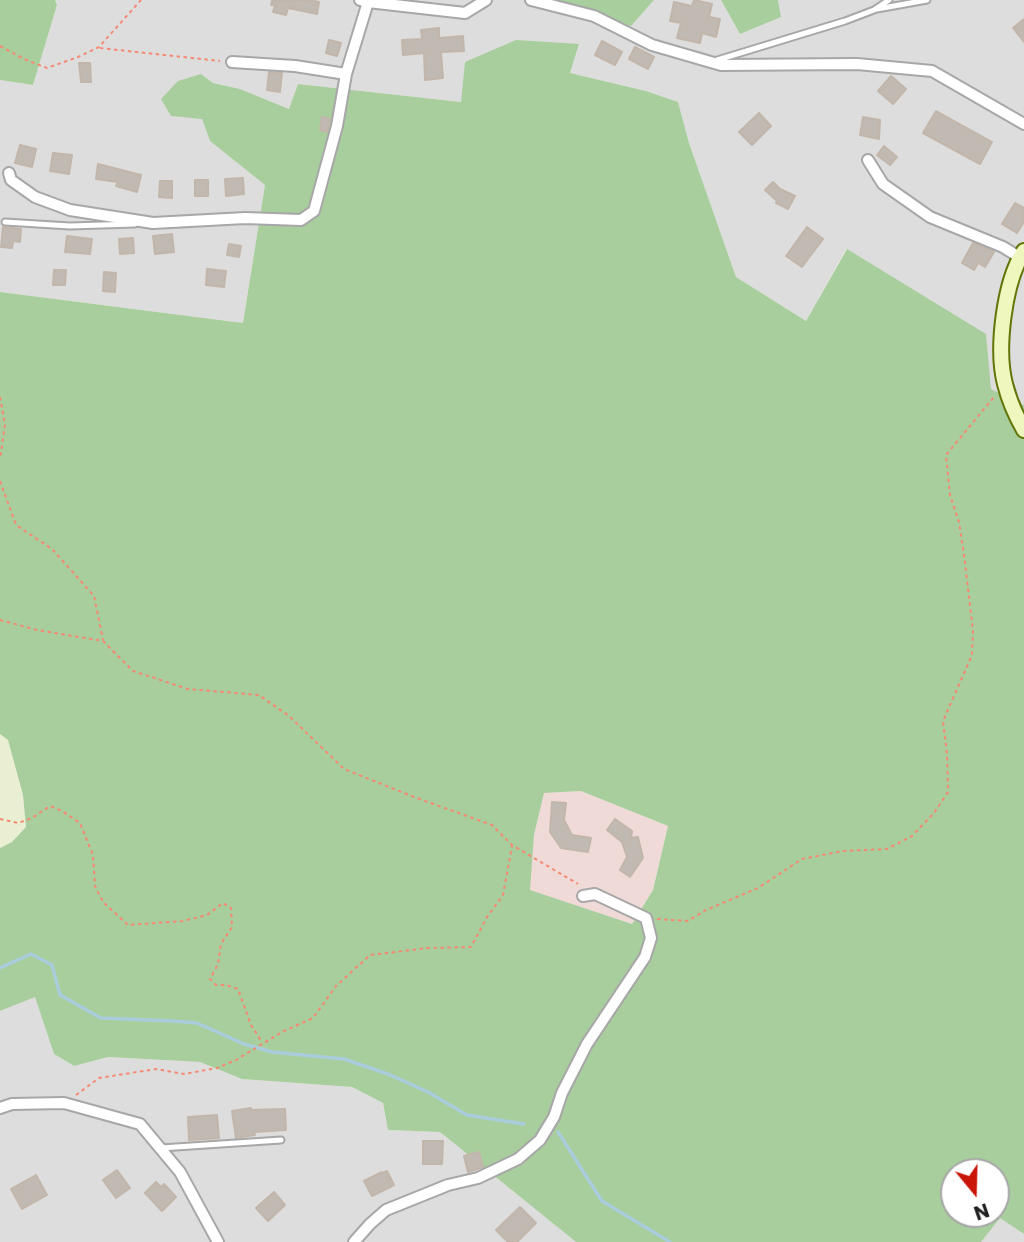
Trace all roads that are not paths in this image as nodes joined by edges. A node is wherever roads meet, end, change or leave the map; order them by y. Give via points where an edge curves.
1 (486, 0) edge
2 (531, 0) edge
3 (889, 0) edge
4 (927, 0) edge
5 (364, 1) edge
6 (874, 10) junction
7 (232, 62) road end
8 (711, 62) junction
9 (346, 74) junction
10 (1024, 124) edge
11 (868, 160) dead end
12 (9, 173) dead end
13 (5, 222) dead end
14 (153, 223) junction
15 (1022, 256) edge
16 (1024, 430) edge
17 (583, 896) dead end
18 (0, 1108) edge
19 (281, 1140) dead end
20 (161, 1149) junction
21 (218, 1242) edge
22 (354, 1242) edge

1 - 5 street via 465,13
2 - 8 street via 594,16 652,45
3 - 6 lane
4 - 6 lane
5 - 9 street
6 - 8 lane
7 - 9 street
8 - 10 street via 857,64 932,71
9 - 14 street via 314,211 300,220
11 - 15 street via 883,184 930,217
12 - 14 street via 35,197 70,210
13 - 14 lane
15 - 16 street via 1005,302 1001,341 1004,383
17 - 22 street via 595,894 646,918 651,938 645,957 587,1044 540,1140 518,1158 478,1178 386,1210
18 - 20 street via 64,1103 140,1124
19 - 20 lane
20 - 21 street via 180,1172

